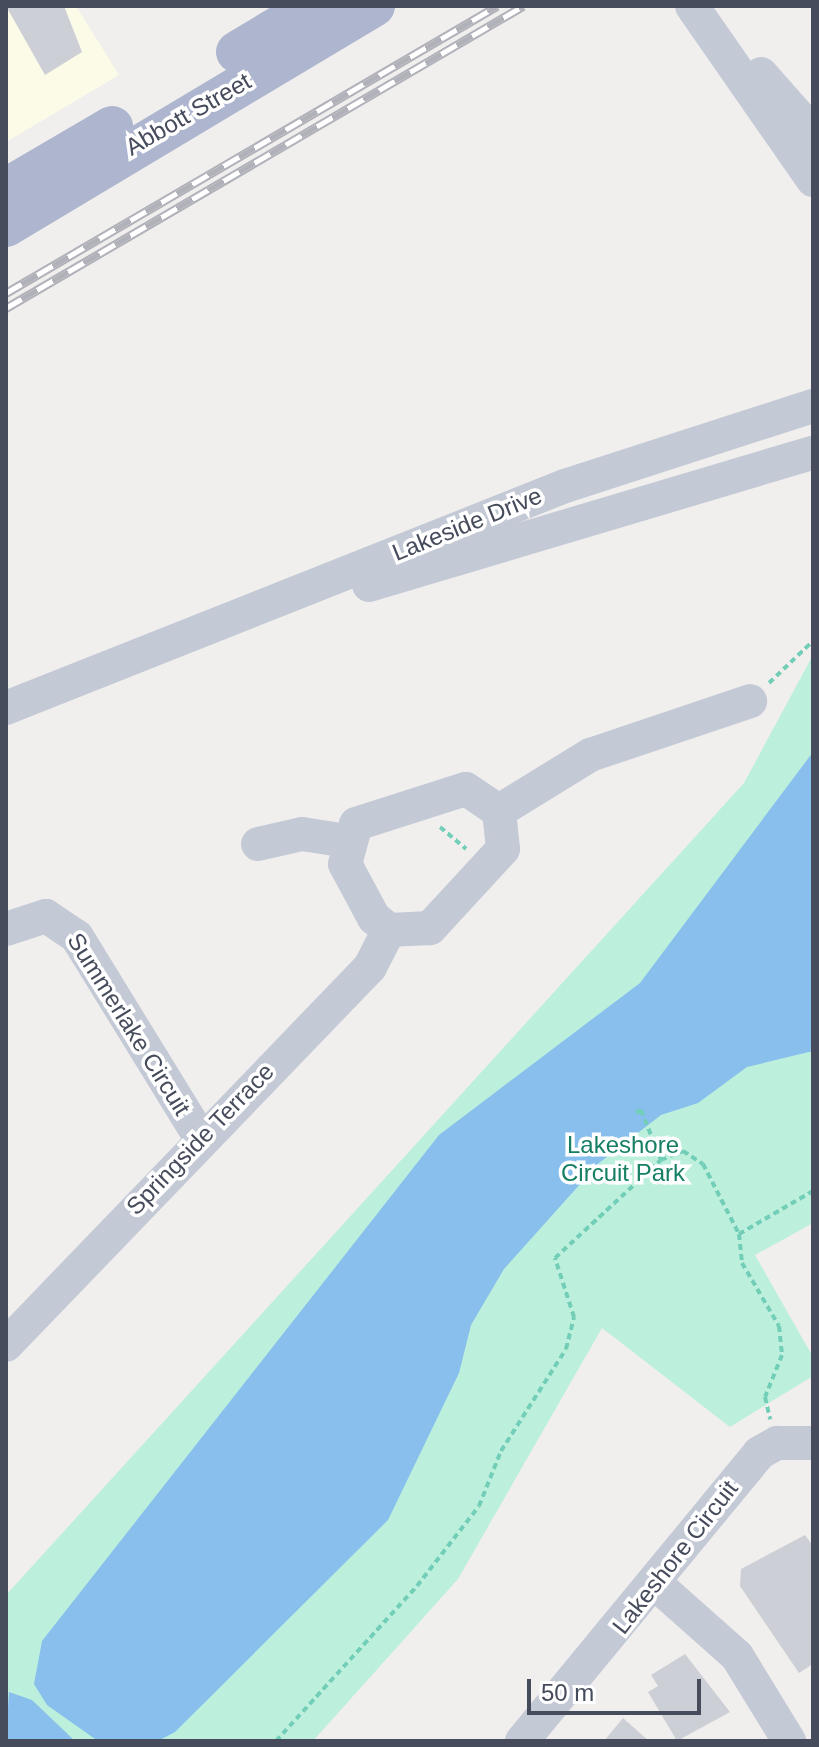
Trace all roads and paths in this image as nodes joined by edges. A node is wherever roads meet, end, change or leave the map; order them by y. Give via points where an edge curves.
1 (314, 6) edge
2 (374, 6) edge
3 (692, 6) edge
4 (710, 6) edge
5 (813, 132) edge
6 (813, 180) edge
7 (6, 189) edge
8 (6, 226) edge
9 (813, 383) edge
10 (813, 406) edge
11 (689, 443) junction
12 (813, 453) edge
13 (813, 641) edge
14 (128, 659) junction
15 (750, 701) joint
16 (6, 708) edge
17 (432, 798) junction
18 (499, 811) junction
19 (347, 841) junction
20 (258, 844) dead end
21 (490, 868) junction
22 (6, 929) edge
23 (389, 930) junction
24 (636, 1113) dead end
25 (200, 1137) junction
26 (661, 1160) junction
27 (813, 1191) edge
28 (739, 1234) junction
29 (6, 1345) edge
30 (777, 1443) junction
31 (813, 1443) edge
32 (657, 1585) junction
33 (276, 1741) edge
34 (522, 1741) edge
35 (789, 1741) edge

1 - 7 main road, Abbott Street
2 - 8 main road, Abbott Street
3 - 6 street
4 - 5 street
9 - 11 street
10 - 11 street, Lakeside Drive
11 - 14 street, Lakeside Drive
12 - 14 street, Lakeside Drive
13 - 15 path
14 - 16 street, Lakeside Drive
15 - 18 street via 590,755
17 - 18 street via 466,789
17 - 19 street via 370,815
17 - 21 path via 441,830
18 - 21 street via 503,849
19 - 20 street via 302,834
19 - 23 street via 345,864 374,918
21 - 23 street via 430,928
22 - 25 street, Summerlake Circuit via 46,916 77,937
23 - 25 street, Springside Terrace via 370,967
24 - 26 path via 641,1110
25 - 29 street, Springside Terrace
26 - 28 path via 683,1151 703,1164
26 - 33 path via 555,1258 574,1317 566,1349 501,1451 479,1506 417,1586
27 - 28 path
28 - 30 path via 742,1263 782,1338 765,1397
30 - 31 street
30 - 32 street, Lakeshore Circuit via 745,1468
32 - 34 street, Lakeshore Circuit
32 - 35 street via 737,1656

